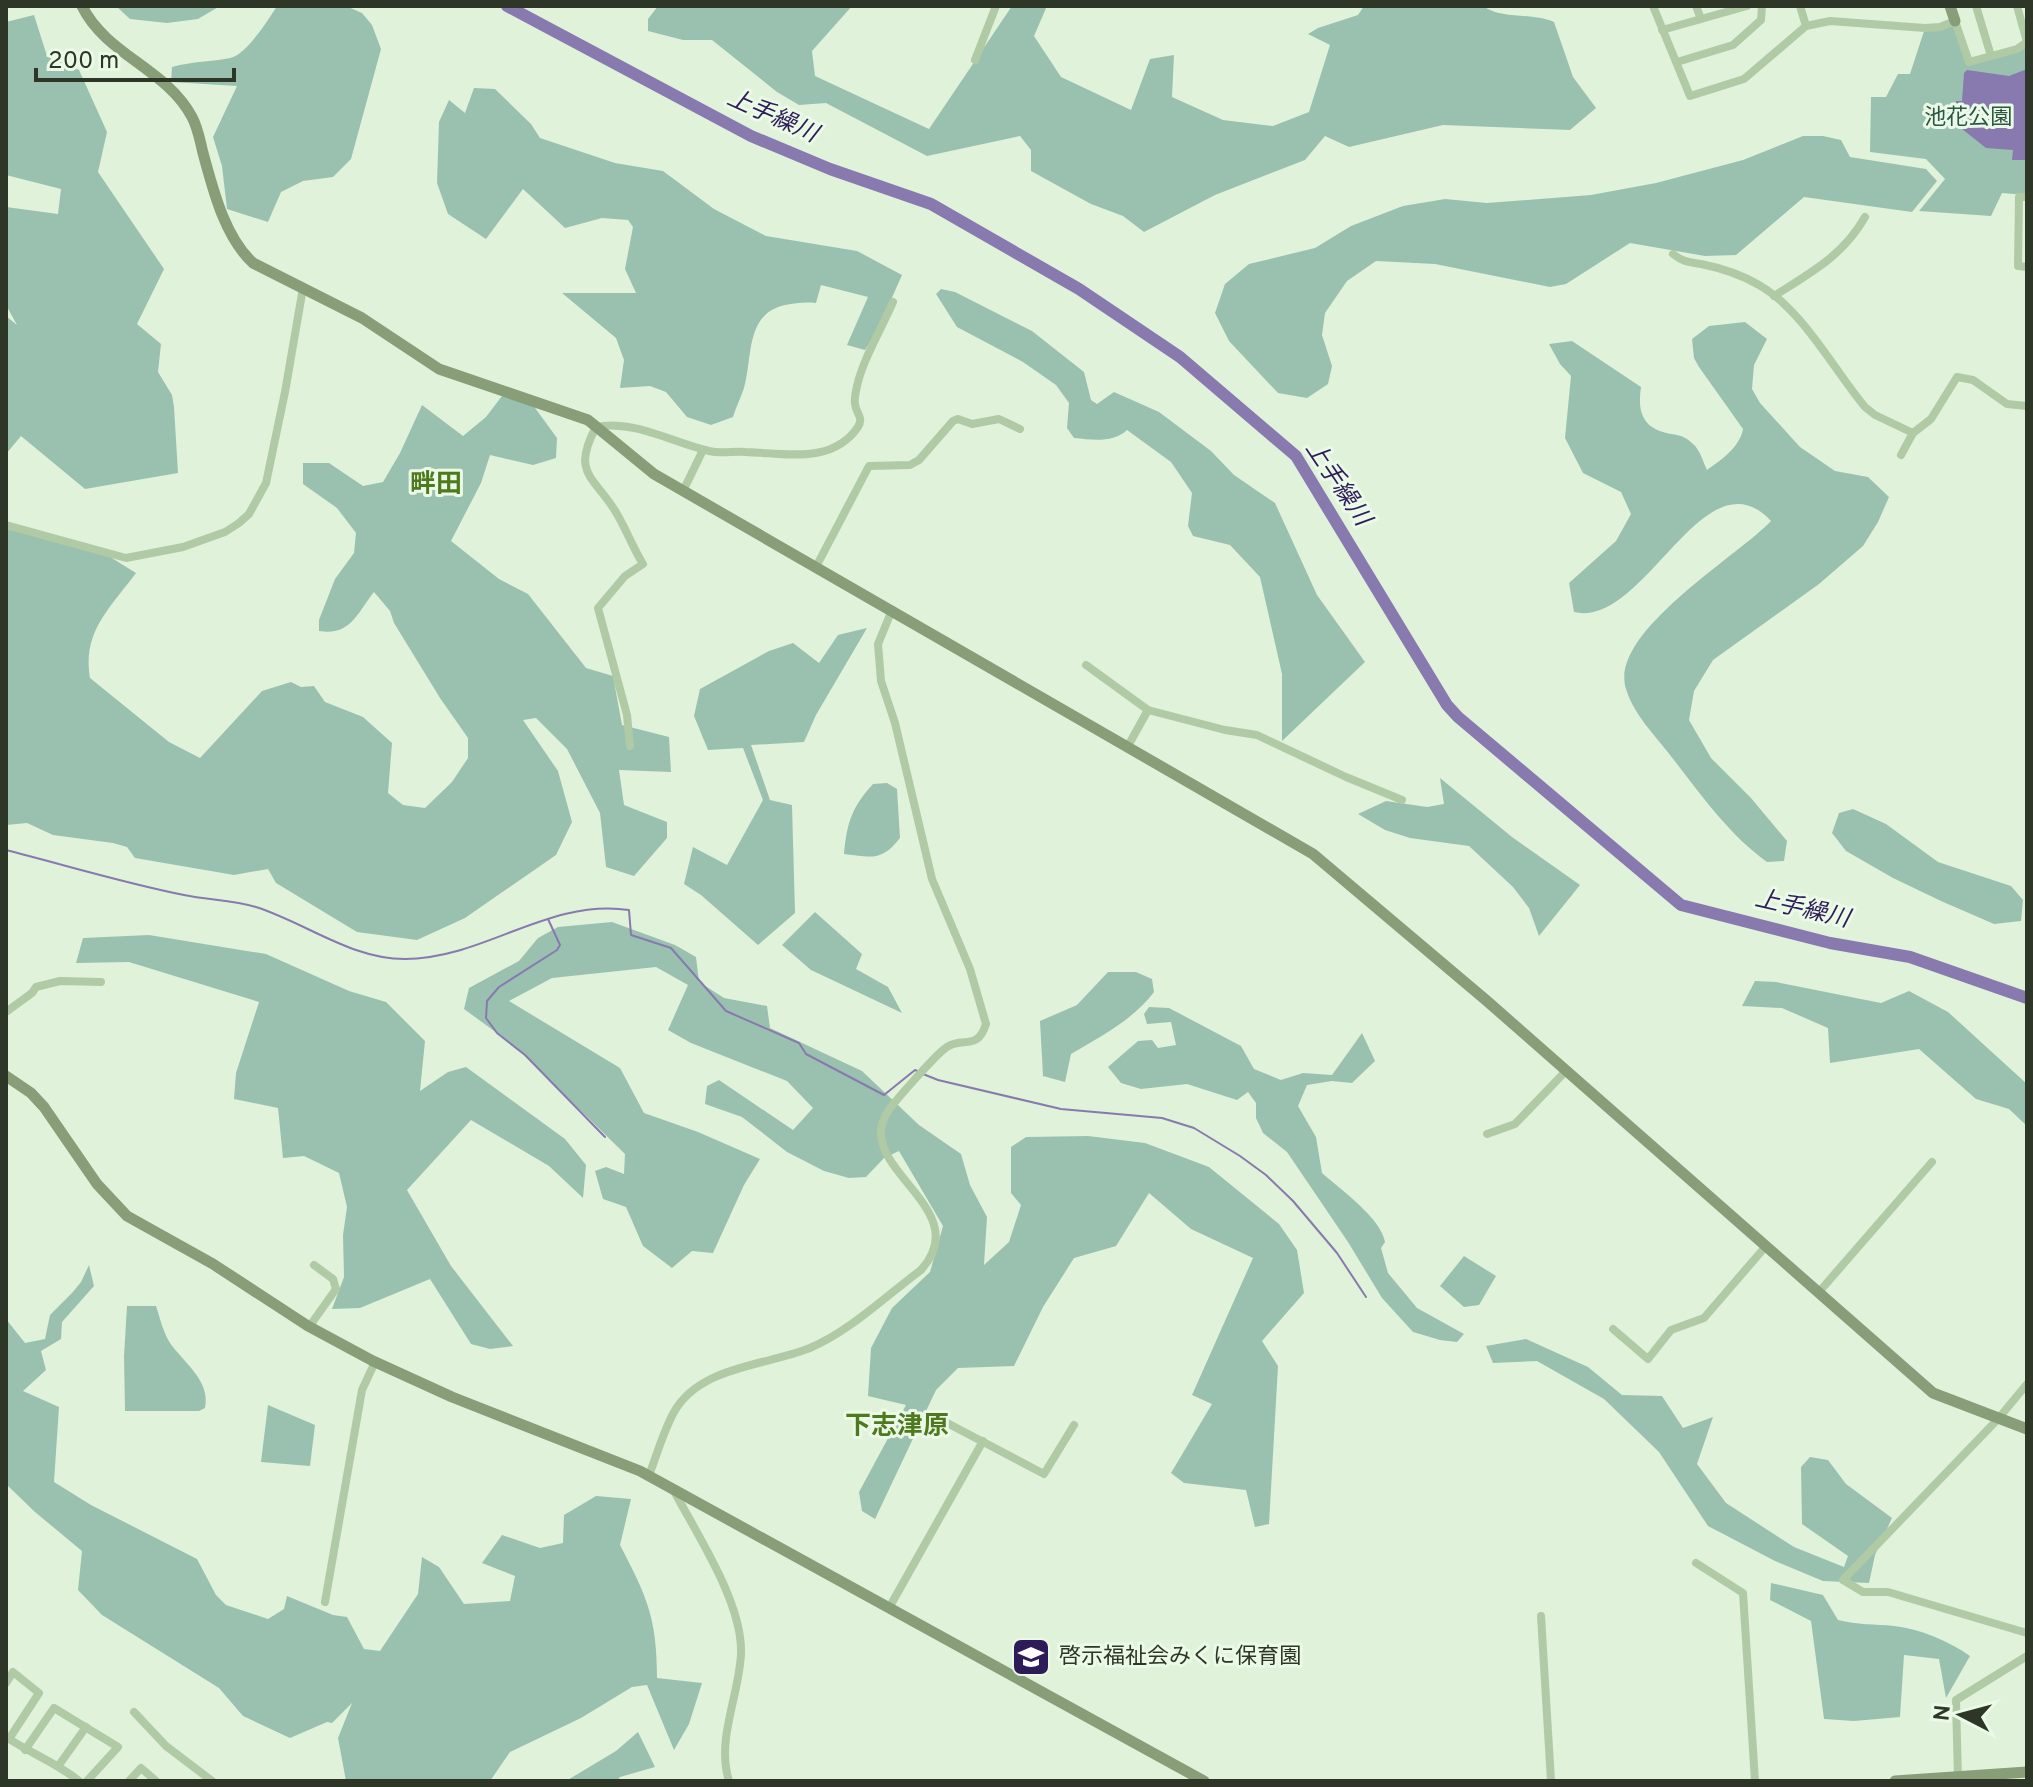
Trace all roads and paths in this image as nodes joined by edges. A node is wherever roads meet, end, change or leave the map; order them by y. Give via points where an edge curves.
1 (82, 6) edge
2 (996, 6) edge
3 (1653, 6) edge
4 (1696, 6) edge
5 (1747, 6) edge
6 (1762, 6) edge
7 (1800, 6) edge
8 (1950, 6) edge
9 (1976, 6) edge
10 (2017, 6) edge
11 (1701, 19) junction
12 (1955, 21) junction
13 (1806, 26) junction
14 (1662, 30) junction
15 (2027, 42) edge
16 (1991, 56) junction
17 (975, 60) dead end
18 (1677, 62) junction
19 (2027, 197) edge
20 (1865, 217) dead end
21 (1673, 254) dead end
22 (2027, 267) edge
23 (303, 288) junction
24 (1774, 296) junction
25 (893, 302) dead end
26 (2027, 406) edge
27 (596, 427) junction
28 (1020, 429) dead end
29 (1913, 433) junction
30 (703, 450) junction
31 (1901, 455) dead end
32 (684, 489) junction
33 (6, 525) edge
34 (817, 565) junction
35 (892, 610) junction
36 (1086, 665) dead end
37 (1148, 710) junction
38 (630, 746) dead end
39 (1128, 746) junction
40 (1402, 800) dead end
41 (101, 982) dead end
42 (6, 1012) edge
43 (1565, 1072) junction
44 (6, 1076) edge
45 (1487, 1134) dead end
46 (1932, 1162) dead end
47 (1766, 1246) junction
48 (314, 1265) dead end
49 (1819, 1292) junction
50 (309, 1327) junction
51 (1613, 1329) dead end
52 (375, 1362) junction
53 (2027, 1384) edge
54 (930, 1414) dead end
55 (1998, 1419) junction
56 (1074, 1425) dead end
57 (2027, 1429) edge
58 (983, 1441) junction
59 (649, 1475) junction
60 (672, 1488) junction
61 (1696, 1563) dead end
62 (325, 1602) dead end
63 (889, 1608) junction
64 (1541, 1616) dead end
65 (2027, 1633) edge
66 (2027, 1656) edge
67 (6, 1683) edge
68 (134, 1712) dead end
69 (86, 1727) junction
70 (8, 1738) edge
71 (25, 1750) junction
72 (59, 1765) junction
73 (69, 1772) junction
74 (2027, 1772) edge
75 (1958, 1779) edge
76 (63, 1781) edge
77 (79, 1781) edge
78 (87, 1781) edge
79 (129, 1781) edge
80 (156, 1781) edge
81 (212, 1781) edge
82 (729, 1781) edge
83 (1204, 1781) edge
84 (1551, 1781) edge
85 (1755, 1781) edge
86 (1895, 1781) edge

1 - 23 street via 102,36 160,79 186,107 218,203 247,257
2 - 17 street
3 - 14 street
4 - 11 street
5 - 11 street
6 - 18 street via 1761,20 1733,45
7 - 13 street
8 - 12 street
9 - 16 street
10 - 15 street
11 - 14 street
12 - 13 street via 1925,28 1830,21
12 - 16 street via 1969,62
13 - 18 street via 1744,79 1690,96
14 - 18 street
15 - 16 street
19 - 22 street via 2019,197 2018,266
20 - 24 street via 1842,249
21 - 24 street via 1682,262 1749,279
23 - 27 street via 362,318 439,369 576,415
23 - 33 street via 266,483 239,523 183,547 126,558
24 - 29 street via 1865,407
25 - 30 street via 861,372 855,404 859,425 840,446 796,454
26 - 29 street via 2007,404 1973,380 1957,377 1931,419
27 - 30 street via 609,424
27 - 32 street via 642,466
27 - 38 street via 584,453 587,472 617,513 643,564 625,576 598,608 624,702
28 - 34 street via 999,419 972,424 958,419 910,465 869,466
29 - 31 street
30 - 32 street
32 - 34 street
34 - 35 street
35 - 39 street
35 - 59 street via 878,644 883,688 932,879 970,969 986,1024 973,1042 948,1045 889,1109 882,1125 885,1151 934,1224 932,1251 921,1270 833,1335 693,1389 674,1413
36 - 37 street
37 - 39 street
37 - 40 street via 1257,735
39 - 43 street via 1313,854
41 - 42 street via 60,981 36,987
43 - 45 street via 1515,1124
43 - 47 street
44 - 50 street via 44,1107 97,1184 127,1216
46 - 49 street
47 - 49 street
47 - 51 street via 1704,1318 1671,1330 1648,1359
48 - 50 street via 333,1279 336,1289
49 - 55 street via 1933,1393
50 - 52 street
52 - 59 street
52 - 62 street via 362,1390
53 - 55 street
54 - 58 street
55 - 57 street
55 - 65 street via 1843,1580 1863,1592 1888,1592
56 - 58 street via 1044,1474
58 - 63 street
59 - 60 street
60 - 63 street
60 - 82 street via 739,1624 741,1654 724,1753
61 - 85 street via 1743,1593
63 - 83 street
64 - 84 street
66 - 75 street via 1956,1700
67 - 70 street via 13,1672 39,1693
68 - 81 street via 166,1746
69 - 71 street via 54,1708
69 - 72 street
69 - 78 street via 118,1747
70 - 71 street
71 - 72 street
72 - 73 street
73 - 76 street
73 - 77 street
74 - 75 street
75 - 86 street
79 - 80 street via 141,1768

